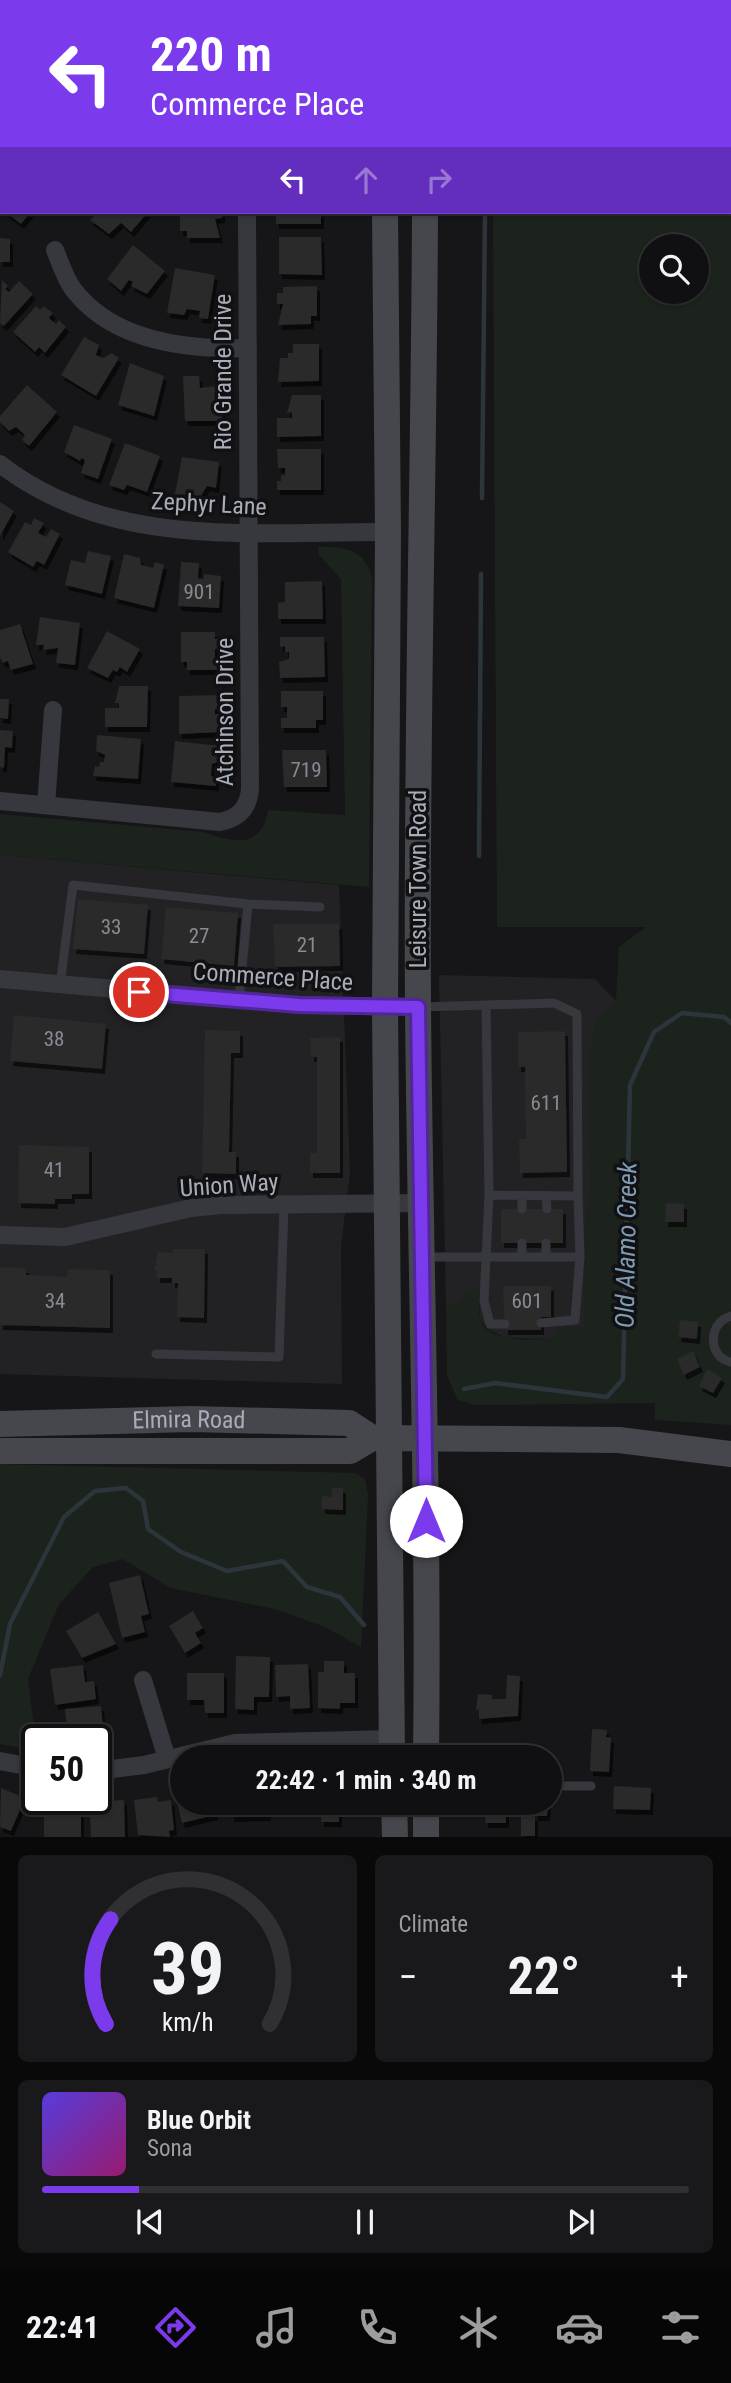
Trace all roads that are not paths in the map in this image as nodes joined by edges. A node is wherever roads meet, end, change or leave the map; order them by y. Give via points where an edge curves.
1 (247, 214) edge
2 (385, 214) edge
3 (425, 214) edge
4 (55, 250) dead end
5 (248, 348) junction
6 (387, 388) junction
7 (0, 464) edge
8 (248, 532) junction
9 (388, 532) junction
10 (424, 533) junction
11 (422, 610) junction
12 (53, 710) dead end
13 (0, 801) edge
14 (46, 805) junction
15 (248, 904) junction
16 (320, 908) dead end
17 (0, 979) edge
18 (60, 985) junction
19 (239, 1000) junction
20 (486, 1005) junction
21 (385, 1007) junction
22 (418, 1007) junction
23 (489, 1195) junction
24 (522, 1196) junction
25 (578, 1196) junction
26 (547, 1197) junction
27 (422, 1203) junction
28 (386, 1204) junction
29 (284, 1205) junction
30 (522, 1209) dead end
31 (547, 1209) dead end
32 (0, 1236) edge
33 (522, 1243) dead end
34 (547, 1243) dead end
35 (424, 1257) junction
36 (522, 1257) junction
37 (547, 1257) junction
38 (580, 1257) junction
39 (488, 1258) junction
40 (731, 1316) edge
41 (505, 1324) dead end
42 (541, 1324) dead end
43 (156, 1354) dead end
44 (731, 1363) edge
45 (0, 1424) edge
46 (380, 1438) junction
47 (427, 1439) junction
48 (0, 1451) edge
49 (731, 1454) edge
50 (143, 1680) dead end
51 (235, 1745) edge
52 (321, 1745) edge
53 (392, 1745) edge
54 (426, 1745) edge
55 (170, 1758) edge
56 (167, 1759) junction
57 (0, 1761) edge
58 (21, 1765) edge
59 (112, 1768) edge
60 (562, 1786) edge
61 (591, 1786) dead end
62 (394, 1815) edge
63 (426, 1815) edge
64 (395, 1837) edge
65 (426, 1837) edge

1 - 5 street, Rio Grande Drive
2 - 6 main road, Leisure Town Road
3 - 10 main road, Leisure Town Road
4 - 5 street via 71,287 88,306 118,325 161,342
5 - 8 street, Rio Grande Drive
6 - 9 main road, Leisure Town Road
6 - 10 main road via 403,419 405,516
7 - 8 street, Zephyr Lane via 16,477 99,517 180,532
8 - 9 street, Zephyr Lane
8 - 14 street, Atchinson Drive via 250,788 246,807 220,822
9 - 11 main road via 407,546 407,594
9 - 21 main road, Leisure Town Road
10 - 11 main road, Leisure Town Road
11 - 22 main road, Leisure Town Road
12 - 14 street
13 - 14 street, Atchinson Drive
15 - 16 lane
15 - 18 lane via 73,885
15 - 19 lane
17 - 18 street, Commerce Place
18 - 19 street, Commerce Place
19 - 21 street, Commerce Place
20 - 22 lane
20 - 23 lane
20 - 25 lane via 554,1003 577,1014
21 - 22 street, Commerce Place
21 - 28 main road, Leisure Town Road
22 - 27 main road, Leisure Town Road
23 - 24 lane
23 - 39 lane
24 - 26 lane
24 - 30 lane
25 - 26 lane
25 - 38 lane
26 - 31 lane
27 - 28 street, Union Way
27 - 35 main road, Leisure Town Road
28 - 29 street, Union Way
28 - 46 main road, Leisure Town Road
29 - 32 street, Union Way via 191,1208 65,1237
29 - 43 lane via 279,1357
33 - 36 lane
34 - 37 lane
35 - 39 lane
35 - 47 main road, Leisure Town Road
36 - 37 lane
36 - 39 lane
37 - 38 lane
38 - 42 lane via 575,1320
39 - 41 lane via 484,1301 490,1324
40 - 44 lane via 720,1320 715,1329 715,1351
45 - 46 main road, Elmira Road via 192,1419 349,1423
46 - 47 main road, Elmira Road
46 - 48 main road, Elmira Road via 350,1451
46 - 53 main road, Leisure Town Road
47 - 49 main road, Elmira Road via 619,1440
47 - 54 main road, Leisure Town Road
50 - 56 street
51 - 52 street
55 - 56 street
56 - 59 street
57 - 58 street
60 - 61 lane
62 - 64 main road
63 - 65 main road

